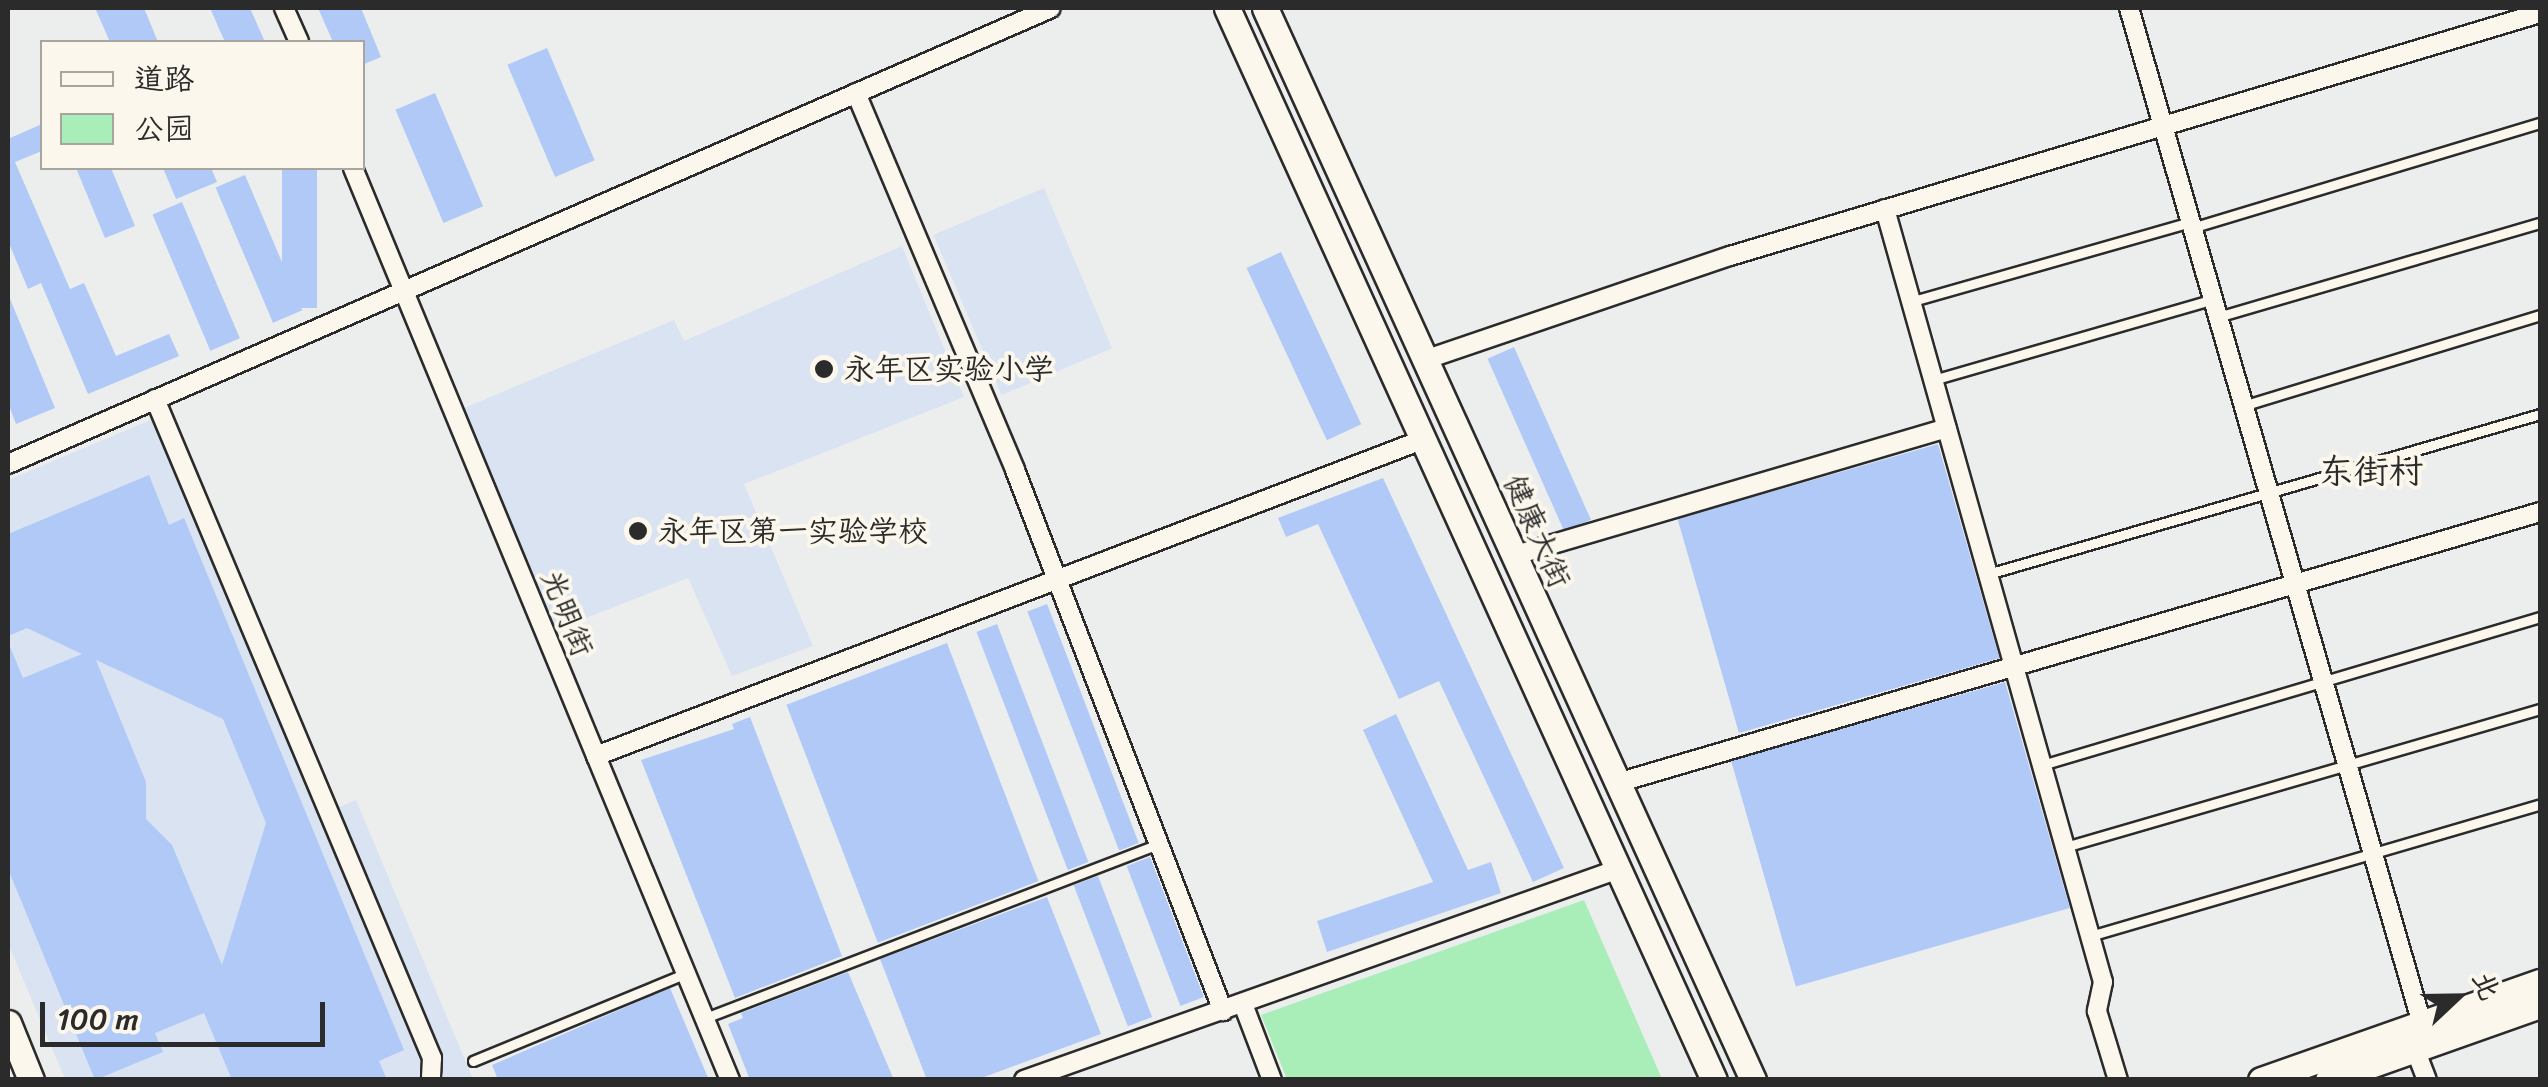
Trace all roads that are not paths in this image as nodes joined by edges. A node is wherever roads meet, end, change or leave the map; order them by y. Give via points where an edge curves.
1 (284, 8) edge
2 (1051, 8) edge
3 (1227, 8) edge
4 (1265, 8) edge
5 (2130, 8) edge
6 (2540, 13) edge
7 (298, 40) edge
8 (856, 93) junction
9 (2540, 123) edge
10 (2166, 125) junction
11 (354, 170) edge
12 (1885, 210) junction
13 (2540, 222) edge
14 (2194, 224) junction
15 (406, 290) junction
16 (1911, 302) junction
17 (2218, 308) junction
18 (2540, 315) edge
19 (1424, 360) junction
20 (1933, 380) junction
21 (156, 399) junction
22 (2246, 405) junction
23 (2540, 414) edge
24 (1947, 428) junction
25 (1422, 440) junction
26 (8, 464) edge
27 (2270, 492) junction
28 (2540, 512) edge
29 (1512, 556) junction
30 (1988, 574) junction
31 (1056, 582) junction
32 (2297, 585) junction
33 (2540, 617) edge
34 (2015, 668) junction
35 (2325, 681) junction
36 (2540, 709) edge
37 (596, 756) junction
38 (2348, 765) junction
39 (2042, 766) junction
40 (1616, 783) junction
41 (2540, 804) edge
42 (1158, 844) junction
43 (2065, 847) junction
44 (2374, 853) junction
45 (1616, 870) junction
46 (2090, 936) junction
47 (686, 973) junction
48 (2540, 982) edge
49 (1243, 1004) junction
50 (2540, 1005) edge
51 (1223, 1011) junction
52 (705, 1018) junction
53 (8, 1023) edge
54 (2422, 1024) junction
55 (2415, 1049) junction
56 (473, 1061) dead end
57 (31, 1080) edge
58 (431, 1080) edge
59 (730, 1080) edge
60 (1024, 1080) edge
61 (1272, 1080) edge
62 (1714, 1080) edge
63 (1753, 1080) edge
64 (2118, 1080) edge
65 (2262, 1080) edge
66 (2328, 1080) edge
67 (2427, 1080) edge

1 - 7 street
2 - 8 street
3 - 25 main road
4 - 19 main road, 健康大街
5 - 10 street
6 - 10 street
8 - 15 street
8 - 31 street
9 - 14 lane
10 - 12 street
10 - 14 street
11 - 15 street, 光明街
12 - 16 street
12 - 19 street
13 - 17 lane
14 - 16 lane
14 - 17 street
15 - 21 street
15 - 37 street, 光明街
16 - 20 street
17 - 20 lane
17 - 22 street
18 - 22 lane
19 - 29 main road, 健康大街
20 - 24 street
21 - 26 street
21 - 58 street via 432,1058
22 - 27 street
23 - 27 lane
24 - 29 street
24 - 30 street
25 - 31 street
25 - 45 main road
27 - 30 lane
27 - 32 street
28 - 32 street
29 - 40 main road, 健康大街
30 - 34 street
31 - 37 street
31 - 42 street
32 - 34 street
32 - 35 street
33 - 35 lane
34 - 39 street
34 - 40 street
35 - 38 street
35 - 39 lane
36 - 38 lane
37 - 47 street, 光明街
38 - 43 lane
38 - 44 street
39 - 43 street
40 - 63 main road, 健康大街
41 - 44 lane
42 - 51 street
42 - 52 lane
43 - 46 street
44 - 46 lane
44 - 54 street
45 - 49 street
45 - 62 main road
46 - 64 street via 2103,982 2096,1011
47 - 52 street, 光明街
47 - 56 lane
48 - 54 main road
49 - 51 street
49 - 61 street
50 - 55 main road
51 - 60 street
52 - 59 street, 光明街
53 - 57 main road
54 - 65 main road
55 - 66 main road
55 - 67 street

